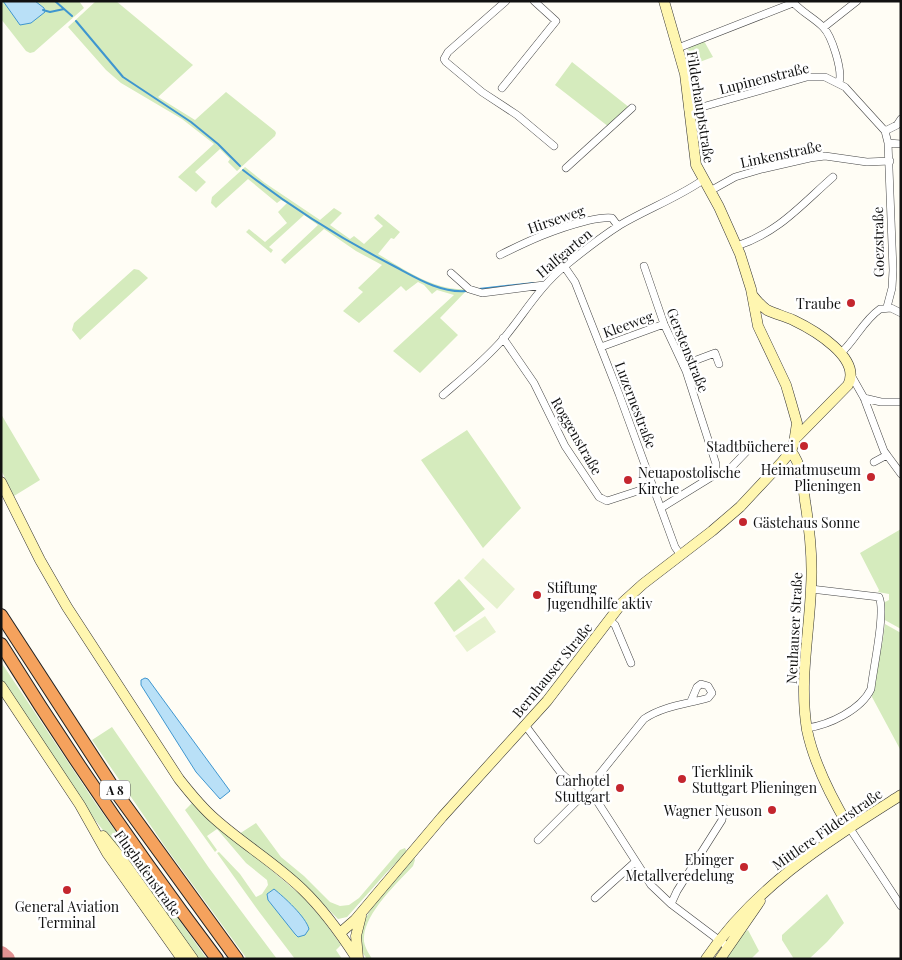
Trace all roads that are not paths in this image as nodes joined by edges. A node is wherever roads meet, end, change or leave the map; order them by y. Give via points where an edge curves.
1 (506, 1) edge
2 (534, 1) edge
3 (664, 1) edge
4 (857, 1) edge
5 (793, 2) edge
6 (824, 27) junction
7 (678, 48) junction
8 (839, 83) junction
9 (502, 88) dead end
10 (632, 108) dead end
11 (688, 109) junction
12 (901, 119) edge
13 (886, 131) junction
14 (888, 143) junction
15 (901, 144) edge
16 (554, 146) dead end
17 (890, 161) junction
18 (566, 168) dead end
19 (832, 176) dead end
20 (703, 180) junction
21 (710, 191) junction
22 (618, 226) junction
23 (737, 246) junction
24 (500, 255) dead end
25 (564, 266) junction
26 (644, 266) dead end
27 (451, 273) dead end
28 (544, 285) junction
29 (752, 296) junction
30 (886, 308) junction
31 (766, 309) junction
32 (901, 313) edge
33 (756, 318) junction
34 (664, 324) junction
35 (503, 338) junction
36 (601, 347) junction
37 (841, 353) junction
38 (719, 364) dead end
39 (683, 365) junction
40 (853, 383) junction
41 (443, 395) dead end
42 (864, 398) junction
43 (901, 402) edge
44 (801, 426) junction
45 (791, 451) junction
46 (746, 452) dead end
47 (887, 455) junction
48 (874, 462) dead end
49 (715, 472) junction
50 (901, 474) edge
51 (1, 482) edge
52 (653, 486) junction
53 (661, 508) junction
54 (680, 554) junction
55 (811, 589) junction
56 (1, 615) edge
57 (610, 620) junction
58 (1, 644) edge
59 (631, 663) dead end
60 (1, 686) edge
61 (691, 701) dead end
62 (525, 725) junction
63 (807, 728) junction
64 (586, 791) junction
65 (901, 795) edge
66 (80, 805) junction
67 (724, 808) dead end
68 (849, 828) junction
69 (538, 840) dead end
70 (636, 862) junction
71 (769, 888) junction
72 (595, 898) dead end
73 (671, 904) junction
74 (901, 906) edge
75 (364, 910) junction
76 (340, 933) junction
77 (719, 940) junction
78 (728, 947) junction
79 (182, 959) edge
80 (192, 959) edge
81 (217, 959) edge
82 (237, 959) edge
83 (357, 959) edge
84 (706, 959) edge
85 (720, 959) edge

1 - 16 street via 445,54 444,59
2 - 9 street via 556,21
3 - 7 main road, Filderhauptstraße
4 - 6 street
5 - 6 street
5 - 7 street
6 - 8 street via 840,70
7 - 11 main road, Filderhauptstraße via 685,74
8 - 11 street, Lupinenstraße via 825,77 807,77
8 - 13 street
10 - 18 street
11 - 20 main road, Filderhauptstraße via 694,156
12 - 13 street
13 - 14 street, Goezstraße
14 - 15 street
14 - 17 street, Goezstraße
17 - 21 street, Linkenstraße via 867,162 825,156 810,158 736,177
17 - 30 street, Goezstraße via 893,270
19 - 23 street via 774,229
20 - 21 main road, Filderhauptstraße
20 - 22 street, Halfgarten
21 - 23 main road, Filderhauptstraße
22 - 24 street, Hirseweg via 612,218 604,217 569,225 542,234
22 - 25 street, Halfgarten
23 - 29 main road, Filderhauptstraße
25 - 28 street, Halfgarten
25 - 36 street, Luzernestraße via 575,282
26 - 34 street, Gerstenstraße
27 - 28 street via 469,288 482,293
28 - 35 street, Halfgarten
29 - 31 main road
29 - 33 main road, Filderhauptstraße
30 - 32 street
30 - 37 street via 880,308 868,319
31 - 33 main road
31 - 37 main road via 806,327
33 - 44 main road, Filderhauptstraße
34 - 36 street, Kleeweg
34 - 39 street, Gerstenstraße
35 - 41 street, Halfgarten
35 - 52 street, Roggenstraße via 534,384 565,446 599,497 607,501
36 - 52 street, Luzernestraße
37 - 40 main road via 850,365
38 - 39 street via 715,353
39 - 49 street, Gerstenstraße via 716,464
40 - 42 street
40 - 44 main road
42 - 43 street
42 - 47 street
44 - 45 main road, Bernhauser Straße
45 - 54 main road, Bernhauser Straße via 740,507
45 - 55 main road, Neuhauser Straße via 800,466 812,546
46 - 49 street via 726,473
47 - 48 street
47 - 50 street
49 - 53 street
51 - 76 main road via 67,607 179,779 215,819 301,888
52 - 53 street, Luzernestraße
53 - 54 street, Luzernestraße
54 - 57 main road, Bernhauser Straße via 622,603
55 - 63 main road, Neuhauser Straße via 803,671
55 - 63 street via 879,597 882,620 867,698 830,722
56 - 82 highway, A 8 via 118,795
57 - 59 street
57 - 62 main road, Bernhauser Straße via 569,675
58 - 81 highway, A 8 via 105,803
60 - 66 main road, Flughafenstraße
61 - 64 street via 653,713 644,720
62 - 64 street via 560,773
62 - 75 main road, Bernhauser Straße
63 - 68 main road, Neuhauser Straße via 812,752
64 - 69 street
64 - 70 street via 597,802
65 - 68 main road, Mittlere Filderstraße
66 - 79 main road, Flughafenstraße via 107,853
66 - 80 main road, Flughafenstraße
67 - 73 street via 722,820
68 - 71 main road, Mittlere Filderstraße via 786,872
68 - 74 street, Neuhauser Straße
70 - 72 street
70 - 73 street via 651,885
71 - 77 main road, Mittlere Filderstraße
71 - 78 main road, Mittlere Filderstraße
73 - 77 street
75 - 76 main road, Bernhauser Straße
75 - 83 main road via 356,936
76 - 83 main road
77 - 78 street
77 - 84 main road, Mittlere Filderstraße
78 - 85 main road, Mittlere Filderstraße

